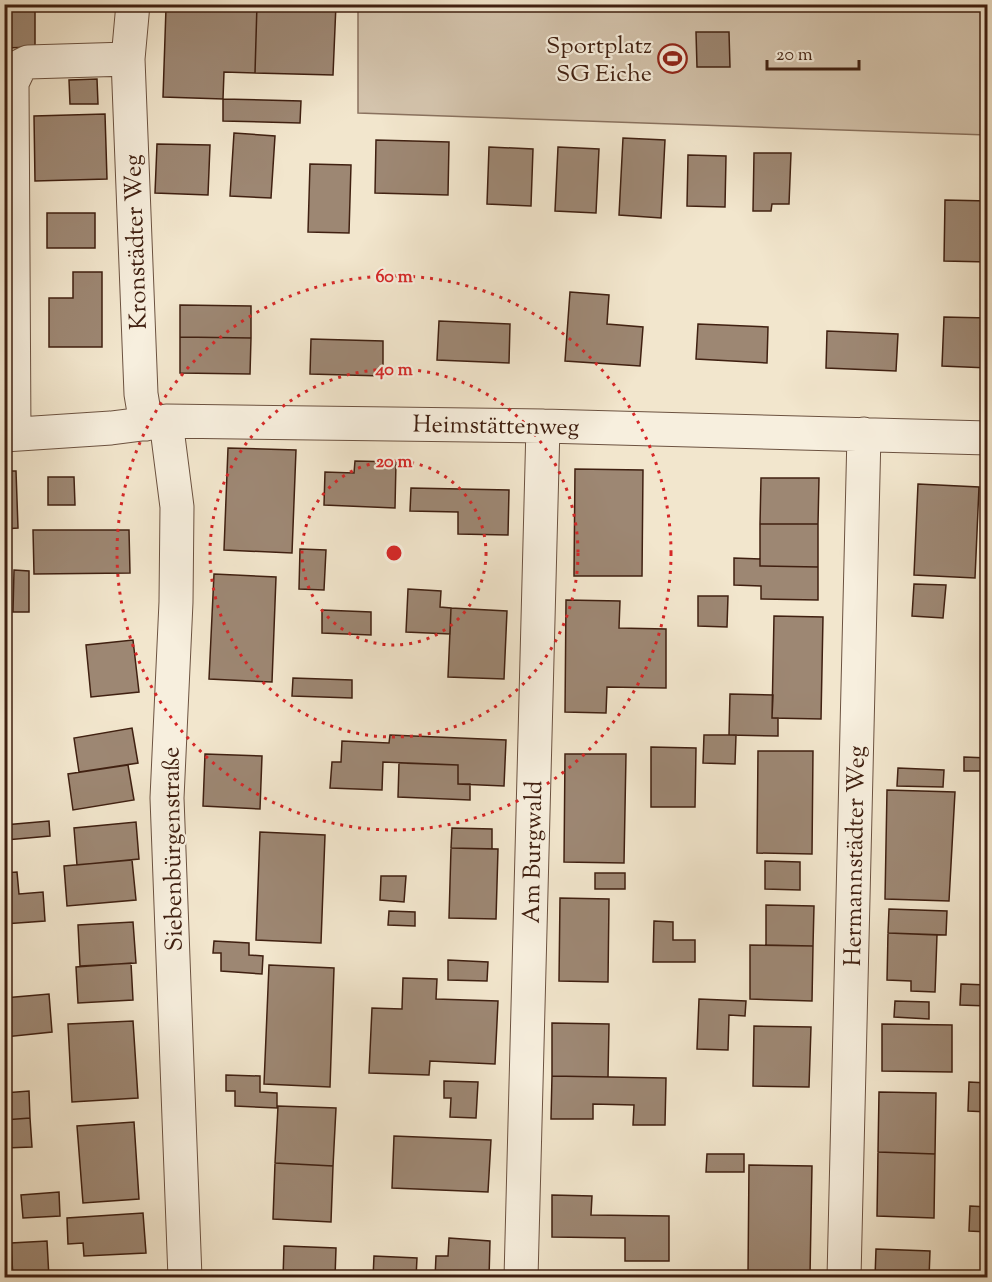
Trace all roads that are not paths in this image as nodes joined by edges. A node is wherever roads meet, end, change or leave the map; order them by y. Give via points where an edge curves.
1 (134, 4) edge
2 (128, 59) junction
3 (156, 423) junction
4 (543, 426) junction
5 (864, 434) junction
6 (9, 435) edge
7 (987, 438) edge
8 (185, 1278) edge
9 (520, 1278) edge
10 (844, 1278) edge

1 - 2 street, Kronstädter Weg
2 - 3 street, Kronstädter Weg via 141,394
2 - 6 street via 28,62 20,66 12,83
3 - 4 street, Heimstättenweg
3 - 6 street, Heimstättenweg
3 - 8 street, Siebenbürgenstraße via 177,507 167,798
4 - 5 street, Heimstättenweg
4 - 9 street, Am Burgwald
5 - 7 street, Heimstättenweg
5 - 10 street, Hermannstädter Weg

